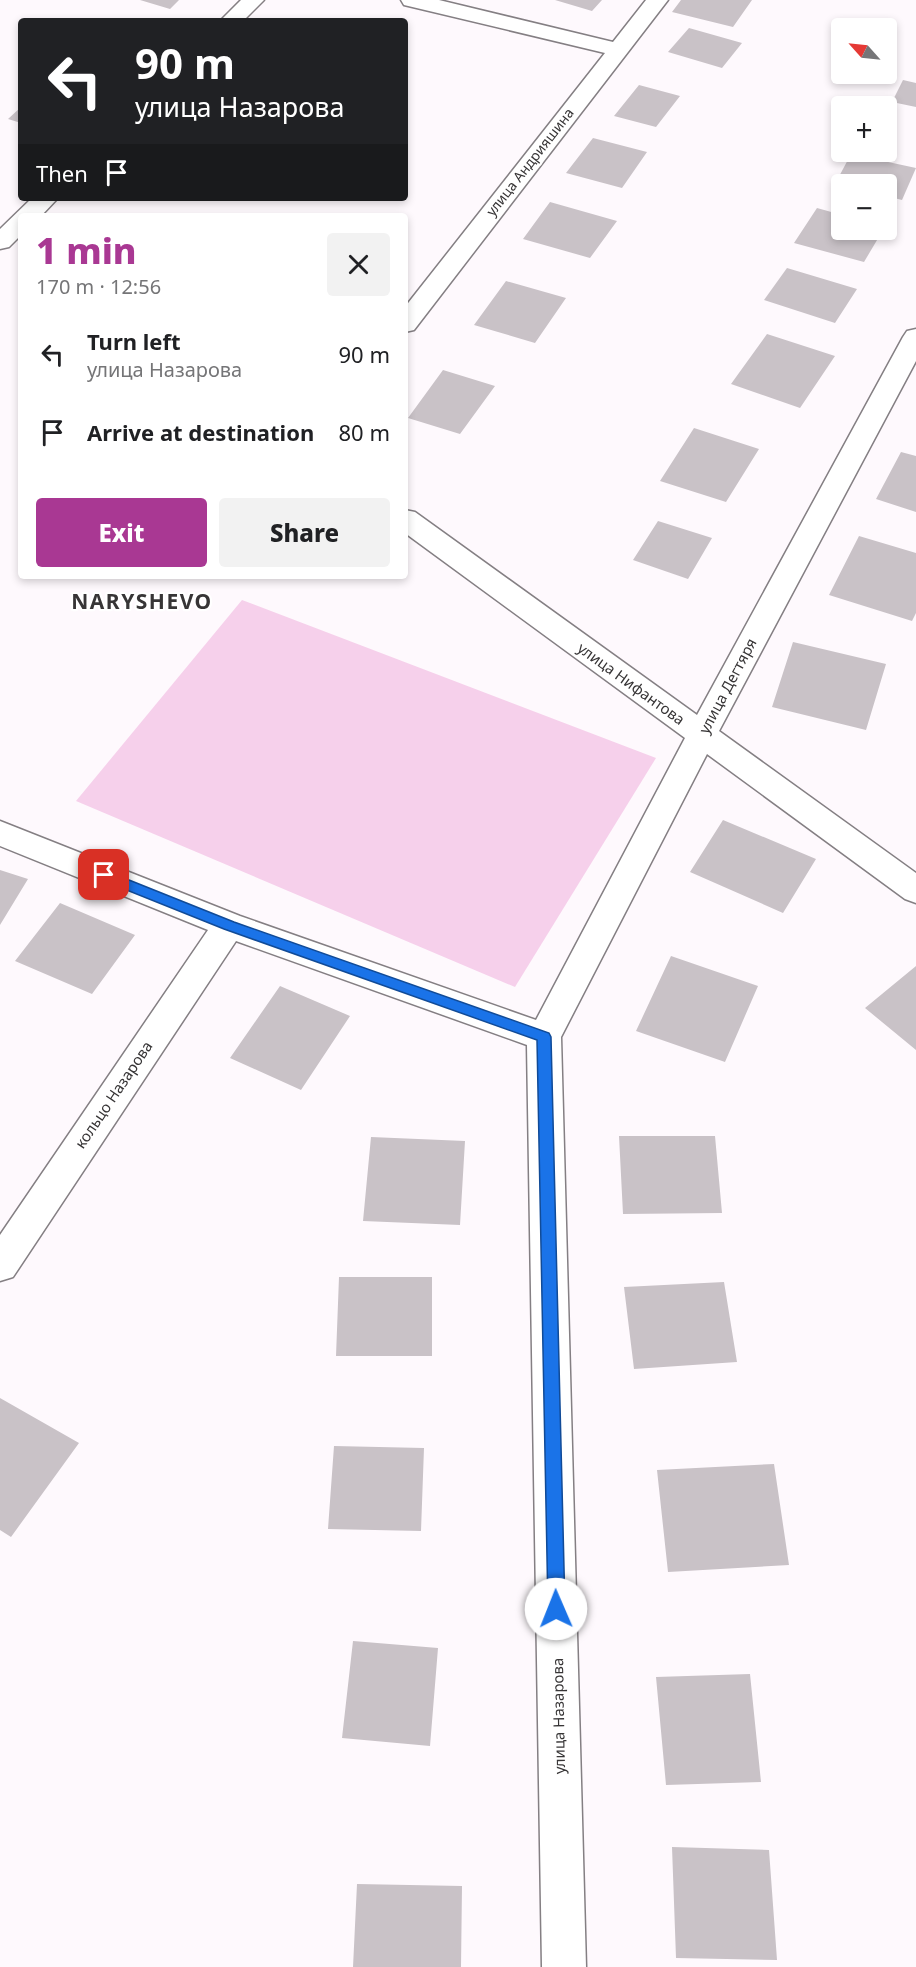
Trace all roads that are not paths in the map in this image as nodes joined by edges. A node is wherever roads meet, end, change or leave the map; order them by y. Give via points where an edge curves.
1 (253, 0) edge
2 (412, 0) edge
3 (657, 0) edge
4 (234, 18) edge
5 (617, 49) junction
6 (43, 201) edge
7 (30, 213) edge
8 (18, 225) edge
9 (0, 242) edge
10 (408, 320) edge
11 (916, 337) edge
12 (408, 521) edge
13 (701, 736) junction
14 (0, 833) edge
15 (916, 890) edge
16 (229, 925) junction
17 (544, 1037) junction
18 (0, 1265) edge
19 (564, 1967) edge

1 - 4 street
2 - 5 street
3 - 5 street, улица Андрияшина
5 - 10 street, улица Андрияшина
6 - 7 street
8 - 9 street
11 - 13 street, улица Дегтяря
12 - 13 street, улица Нифантова
13 - 15 street, улица Нифантова
13 - 17 street, улица Дегтяря
14 - 16 street
16 - 17 street
16 - 18 street, кольцо Назарова
17 - 19 street, улица Назарова

